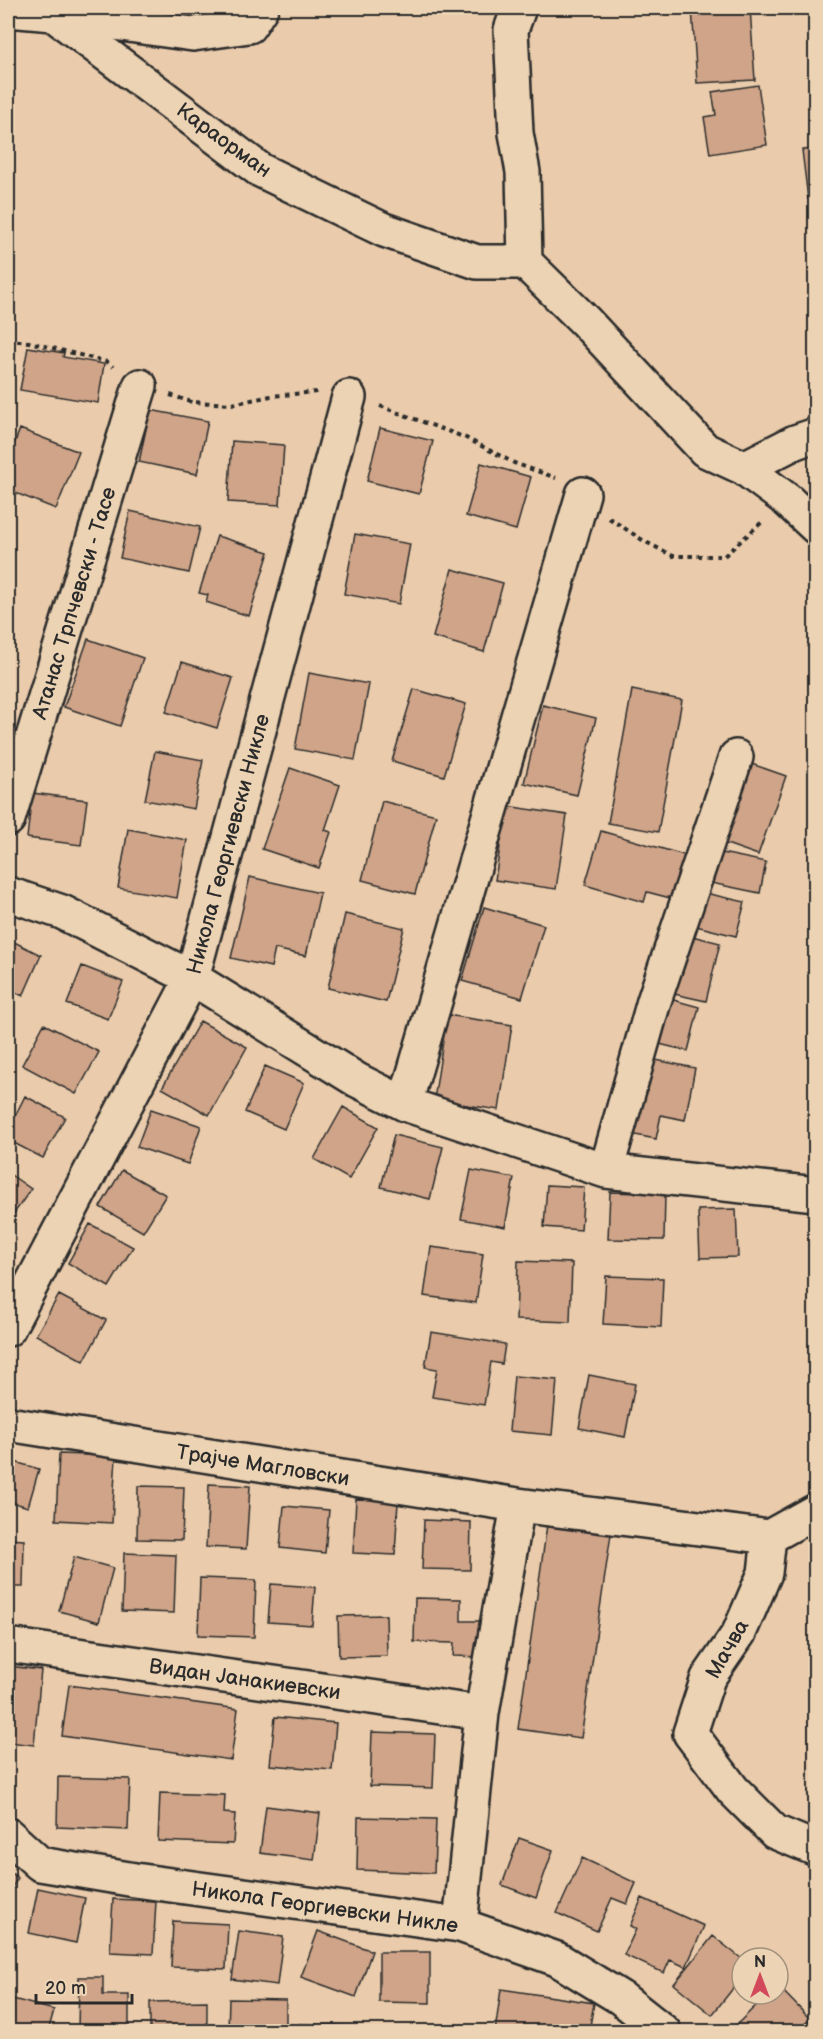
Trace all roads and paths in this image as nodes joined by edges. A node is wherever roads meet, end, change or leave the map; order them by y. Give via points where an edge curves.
1 (261, 8) edge
2 (519, 8) edge
3 (8, 10) edge
4 (53, 14) junction
5 (525, 261) junction
6 (8, 340) edge
7 (140, 386) junction
8 (349, 397) junction
9 (816, 435) edge
10 (744, 468) junction
11 (583, 494) junction
12 (787, 500) junction
13 (816, 527) edge
14 (735, 757) dead end
15 (8, 819) edge
16 (8, 894) edge
17 (192, 978) junction
18 (405, 1104) junction
19 (606, 1171) junction
20 (816, 1194) edge
21 (8, 1329) edge
22 (8, 1424) edge
23 (518, 1505) junction
24 (816, 1511) edge
25 (769, 1537) junction
26 (8, 1645) edge
27 (482, 1713) junction
28 (8, 1835) edge
29 (816, 1849) edge
30 (460, 1925) junction
31 (664, 2031) edge

1 - 4 street via 249,26 193,34
2 - 5 street via 511,30 516,133 523,172
3 - 4 street
4 - 5 street, Караорман via 260,170 384,231 477,262
5 - 10 street via 705,450
6 - 7 path via 107,362
7 - 8 path via 192,402 232,404 320,392
7 - 15 street, Атанас Трпчевски - Тасе
8 - 11 path via 466,438
8 - 17 street, Никола Георгиевски Никле
9 - 10 street
10 - 12 street
11 - 12 path via 614,522 673,556 724,556
11 - 18 street
12 - 13 street
14 - 19 street via 654,1001
16 - 17 street via 62,912
17 - 18 street via 357,1080
17 - 21 street, Никола Георгиевски Никле
18 - 19 street
19 - 20 street
22 - 23 street, Трајче Магловски
23 - 25 street, Трајче Магловски
23 - 27 street
24 - 25 street
25 - 29 street, Мачва via 765,1573 739,1633 708,1678 690,1733 734,1790 775,1832
26 - 27 street, Видан Јанакиевски
27 - 30 street
28 - 30 street, Никола Георгиевски Никле via 40,1864
30 - 31 street, Никола Георгиевски Никле via 556,1959 621,1998

